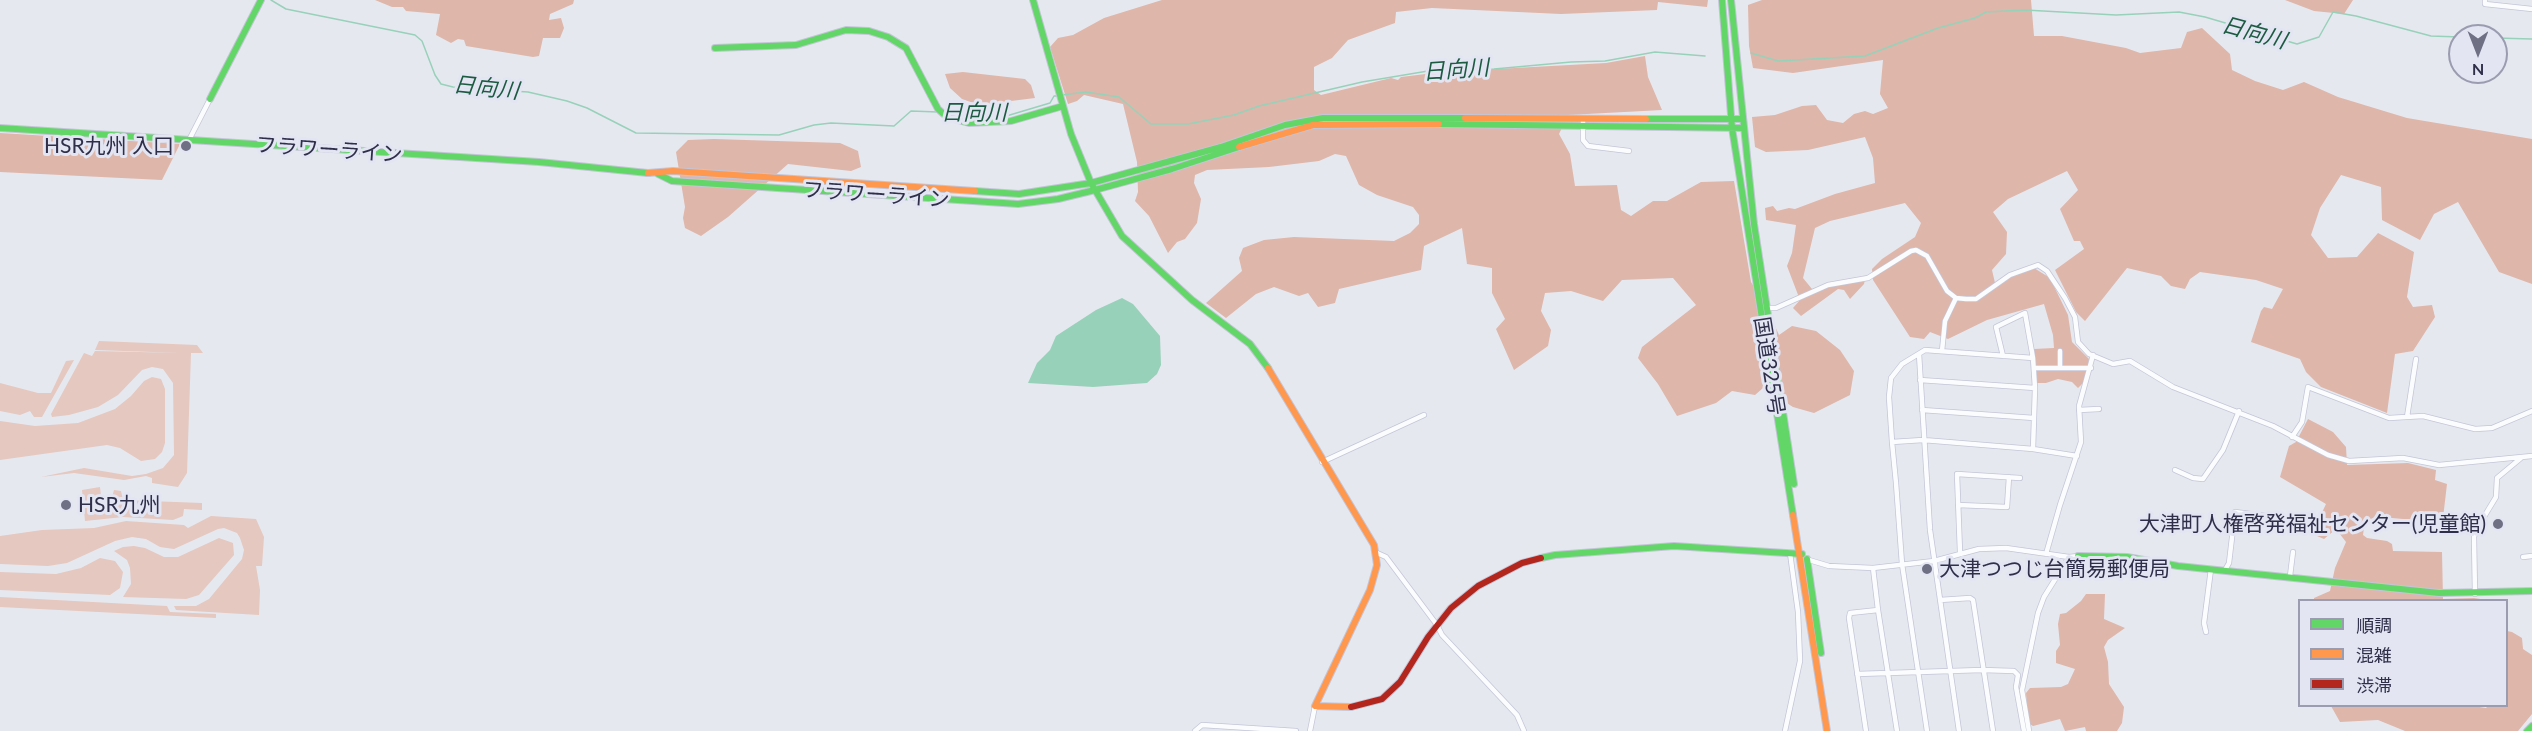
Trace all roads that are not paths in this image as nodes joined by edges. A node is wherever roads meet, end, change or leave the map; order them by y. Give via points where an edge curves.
1 (261, 0) edge
2 (1033, 0) edge
3 (1722, 0) edge
4 (1731, 0) edge
5 (2485, 0) edge
6 (2532, 9) edge
7 (715, 48) dead end
8 (210, 99) joint
9 (1063, 103) junction
10 (1743, 119) junction
11 (1731, 120) junction
12 (1583, 123) junction
13 (0, 128) edge
14 (1732, 128) junction
15 (1744, 128) junction
16 (189, 140) junction
17 (1629, 151) dead end
18 (657, 174) junction
19 (1091, 183) junction
20 (1095, 190) junction
21 (1956, 298) junction
22 (1767, 308) junction
23 (1942, 351) junction
24 (2060, 351) dead end
25 (1919, 354) junction
26 (2093, 355) junction
27 (2003, 356) junction
28 (2033, 358) junction
29 (2416, 359) dead end
30 (2034, 368) junction
31 (2060, 368) junction
32 (2091, 368) junction
33 (1920, 380) junction
34 (2035, 388) junction
35 (2099, 409) dead end
36 (1922, 410) junction
37 (2079, 410) junction
38 (2239, 411) junction
39 (2532, 411) edge
40 (1424, 415) dead end
41 (2407, 417) junction
42 (2034, 418) junction
43 (2292, 437) junction
44 (1923, 440) junction
45 (1892, 442) junction
46 (2033, 449) junction
47 (2078, 456) junction
48 (2532, 456) edge
49 (2522, 457) junction
50 (1322, 462) junction
51 (2175, 470) dead end
52 (2009, 477) junction
53 (2020, 478) dead end
54 (1958, 505) junction
55 (2267, 516) dead end
56 (1960, 552) junction
57 (2293, 552) dead end
58 (1790, 553) junction
59 (1377, 554) junction
60 (2046, 554) junction
61 (2078, 556) joint
62 (2532, 556) edge
63 (1805, 557) junction
64 (2069, 557) junction
65 (2523, 557) dead end
66 (1934, 561) junction
67 (1902, 564) junction
68 (1873, 568) junction
69 (2211, 569) junction
70 (2225, 570) junction
71 (2290, 576) junction
72 (2532, 591) edge
73 (2475, 594) junction
74 (1940, 600) junction
75 (1878, 610) junction
76 (1437, 625) junction
77 (2206, 632) dead end
78 (1982, 670) junction
79 (1950, 671) junction
80 (1918, 672) junction
81 (1888, 673) junction
82 (1857, 674) junction
83 (1315, 706) junction
84 (2532, 726) edge
85 (1196, 731) edge
86 (1296, 731) edge
87 (1310, 731) edge
88 (1524, 731) edge
89 (1785, 731) edge
90 (1827, 731) edge
91 (1833, 731) edge
92 (1866, 731) edge
93 (1897, 731) edge
94 (1927, 731) edge
95 (1959, 731) edge
96 (1993, 731) edge
97 (2024, 731) edge
98 (2029, 731) edge
99 (2527, 731) edge

1 - 8 main road
2 - 9 main road
3 - 11 main road, 国道325号
4 - 10 main road, 国道325号
5 - 6 street via 2485,4
7 - 9 main road via 796,45 846,30 868,31 906,48 938,109 947,117 969,123 1002,122
8 - 16 street
9 - 19 main road
10 - 11 main road
10 - 15 main road, 国道325号
11 - 12 main road
11 - 14 main road, 国道325号
12 - 14 main road
12 - 17 street via 1583,140 1588,146
12 - 19 main road, フラワーライン via 1310,119
12 - 20 main road, フラワーライン via 1313,125
13 - 16 main road, フラワーライン
14 - 15 main road
14 - 63 main road, 国道325号
15 - 22 main road, 国道325号
16 - 18 main road, フラワーライン via 539,162
18 - 19 main road, フラワーライン via 673,171 1019,194
18 - 20 main road, フラワーライン via 672,181 1018,204
19 - 20 main road
20 - 50 main road via 1122,236 1141,255 1250,344
21 - 22 street via 1947,291 1927,256 1916,250 1868,278 1828,285 1776,308
21 - 23 street via 1945,321
21 - 26 street via 1976,299 2010,275 2042,267 2075,317 2078,342
22 - 63 main road, 国道325号
23 - 25 street via 1925,350
23 - 27 street
24 - 31 street
25 - 33 street
25 - 45 street via 1902,364 1891,378
26 - 32 street
26 - 38 street via 2113,364 2130,361 2173,387
27 - 28 street
27 - 28 street via 1996,327 2025,313
28 - 30 street
29 - 41 street
30 - 31 street
30 - 34 street
31 - 32 street
32 - 37 street
33 - 34 street
33 - 36 street
34 - 42 street
35 - 37 street
36 - 42 street
36 - 44 street
37 - 47 street
38 - 43 street
38 - 51 street via 2223,450 2203,478
39 - 41 street via 2492,428 2475,429 2423,416
40 - 50 street
41 - 43 street via 2389,418 2308,387 2302,422
42 - 46 street
43 - 49 street via 2328,455 2355,462 2403,458 2439,465
44 - 45 street
44 - 46 street
44 - 66 street
45 - 67 street
46 - 47 street
47 - 60 street
48 - 49 street
49 - 73 street via 2497,478 2496,497 2476,530
50 - 59 main road
52 - 53 street
52 - 54 street via 2007,507
52 - 54 street via 1957,474
54 - 56 street
55 - 70 street via 2235,512
56 - 60 street via 2006,548
56 - 66 street
57 - 71 street
58 - 63 main road
58 - 76 main road via 1674,546 1539,558 1478,586
58 - 89 street via 1800,661
59 - 76 street via 1386,557
59 - 83 main road via 1370,590
60 - 64 street
61 - 64 street
61 - 69 main road via 2127,557
62 - 65 street
63 - 68 street via 1829,566
63 - 90 main road, 国道325号
63 - 91 main road, 国道325号
64 - 98 street via 2038,613 2022,690
66 - 67 street
66 - 74 street
67 - 68 street
67 - 80 street
68 - 75 street
69 - 70 main road
69 - 77 street
70 - 71 main road
71 - 73 main road
72 - 73 main road
74 - 78 street via 1973,600
74 - 79 street
75 - 81 street
75 - 82 street via 1850,613
76 - 83 main road via 1400,682 1382,699 1358,706
76 - 88 street via 1442,636 1517,715
78 - 79 street
78 - 96 street
78 - 97 street via 2009,670 2018,675 2016,687
79 - 80 street
79 - 95 street
80 - 81 street
80 - 94 street
81 - 82 street
81 - 93 street
82 - 92 street
83 - 87 street
84 - 99 main road
85 - 86 street via 1202,725

